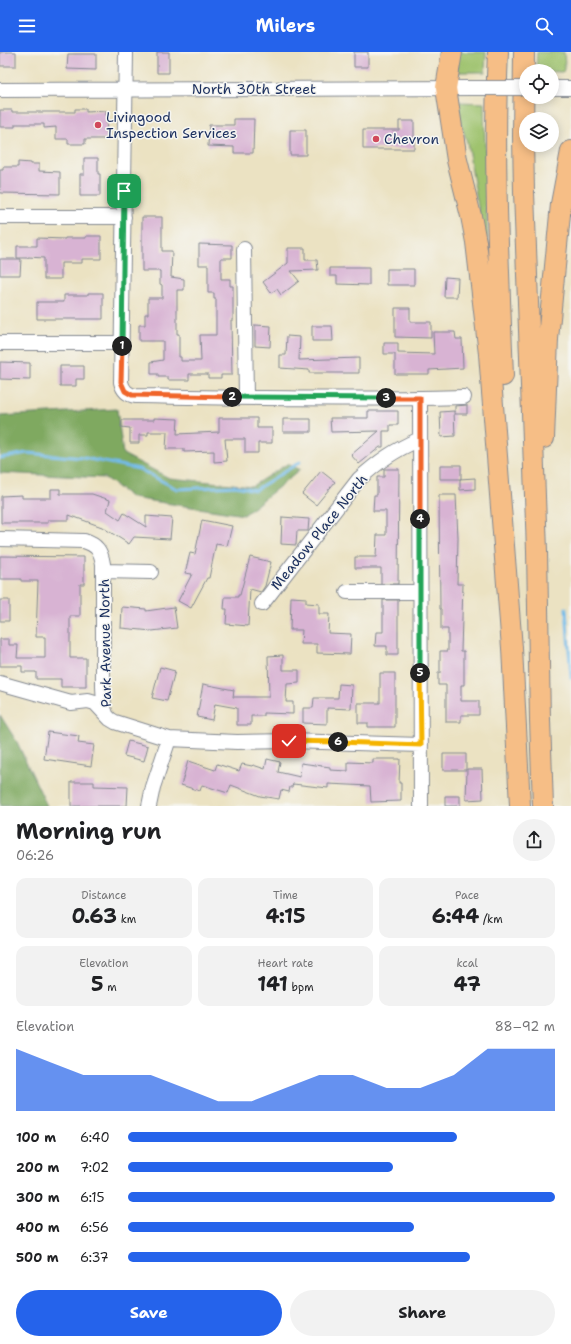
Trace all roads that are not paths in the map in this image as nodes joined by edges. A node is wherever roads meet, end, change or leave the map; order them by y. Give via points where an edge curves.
1 (126, 52) edge
2 (452, 52) edge
3 (498, 52) edge
4 (524, 52) edge
5 (446, 88) junction
6 (519, 88) edge
7 (0, 90) edge
8 (125, 90) junction
9 (571, 151) edge
10 (0, 217) edge
11 (124, 217) junction
12 (244, 249) dead end
13 (0, 343) edge
14 (122, 343) junction
15 (464, 397) dead end
16 (246, 398) junction
17 (420, 398) junction
18 (420, 439) junction
19 (0, 539) edge
20 (104, 571) junction
21 (151, 572) dead end
22 (347, 592) dead end
23 (420, 592) junction
24 (262, 604) dead end
25 (512, 648) junction
26 (0, 683) edge
27 (106, 714) junction
28 (540, 720) junction
29 (169, 739) junction
30 (421, 745) junction
31 (149, 806) edge
32 (421, 806) edge
33 (520, 806) edge
34 (543, 806) edge

1 - 8 street
2 - 5 highway
3 - 25 highway via 496,183
4 - 28 highway via 524,185 537,551
5 - 6 street, North 30th Street, bridge
5 - 8 street, North 30th Street
5 - 25 highway via 457,160 473,226 489,354
7 - 8 street, North 30th Street
8 - 11 street
9 - 28 highway via 561,204 548,339
10 - 11 street
11 - 14 street
12 - 16 street
13 - 14 street
14 - 16 street via 121,382 125,391 132,395
15 - 17 street
16 - 17 street
17 - 18 street
18 - 23 street
18 - 24 street, Meadow Place North via 399,448 359,479
19 - 20 street, Park Avenue North via 79,540 91,543 101,554
20 - 21 street
20 - 27 street, Park Avenue North via 103,686
22 - 23 street
23 - 30 street
25 - 33 highway
26 - 27 street via 71,703 95,703
27 - 29 street via 115,722
28 - 34 highway
29 - 30 street
29 - 31 street
30 - 32 street

